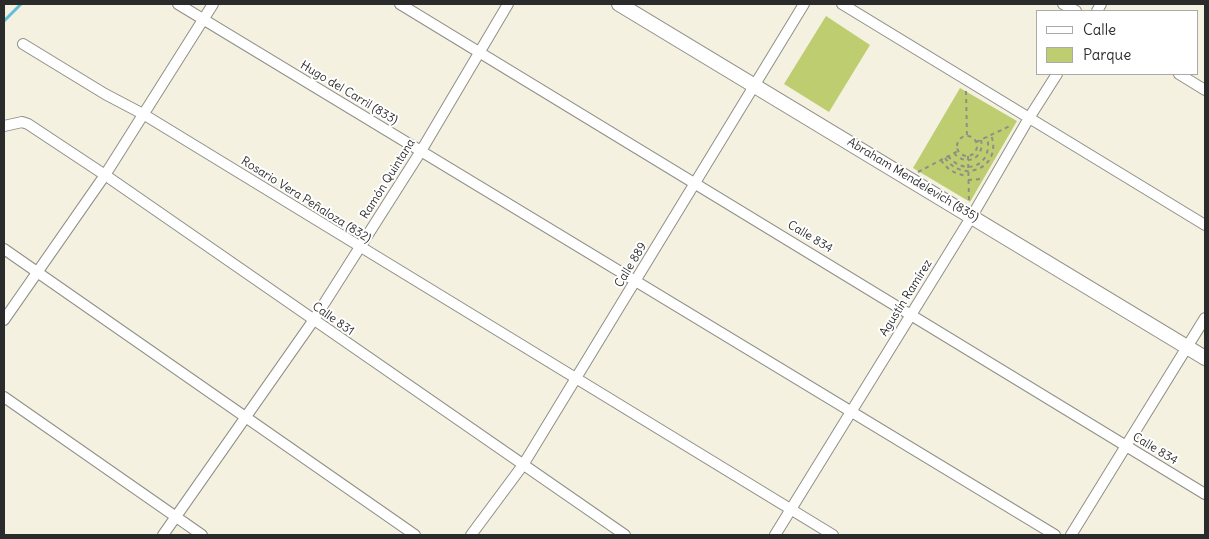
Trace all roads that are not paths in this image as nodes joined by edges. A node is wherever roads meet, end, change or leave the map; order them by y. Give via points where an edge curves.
1 (178, 4) edge
2 (213, 4) edge
3 (400, 4) edge
4 (508, 4) edge
5 (620, 4) edge
6 (804, 4) edge
7 (842, 4) edge
8 (1063, 4) edge
9 (1074, 10) edge
10 (204, 18) junction
11 (23, 44) dead end
12 (479, 51) junction
13 (1056, 75) edge
14 (1181, 75) edge
15 (755, 85) junction
16 (1205, 90) edge
17 (144, 114) junction
18 (1029, 118) junction
19 (4, 126) edge
20 (421, 151) junction
21 (105, 175) junction
22 (696, 182) junction
23 (971, 215) junction
24 (1205, 225) edge
25 (359, 248) junction
26 (4, 249) edge
27 (37, 272) junction
28 (636, 280) junction
29 (911, 314) junction
30 (1205, 318) edge
31 (4, 320) edge
32 (313, 320) junction
33 (1188, 347) junction
34 (1205, 358) edge
35 (576, 379) junction
36 (4, 397) edge
37 (852, 411) junction
38 (247, 417) junction
39 (1126, 445) junction
40 (523, 465) junction
41 (1205, 494) edge
42 (791, 509) junction
43 (176, 518) junction
44 (164, 535) edge
45 (202, 535) edge
46 (415, 535) edge
47 (471, 535) edge
48 (625, 535) edge
49 (775, 535) edge
50 (833, 535) edge
51 (1055, 535) edge
52 (1072, 535) edge

1 - 10 street, Hugo del Carril (833)
2 - 10 street
3 - 12 street, Calle 834
4 - 12 street, Ramón Quintana
5 - 15 street, Abraham Mendelevich (835)
6 - 15 street, Calle 889
7 - 18 street
8 - 9 street
10 - 17 street
10 - 20 street, Hugo del Carril (833)
11 - 17 street, Rosario Vera Peñaloza (832)
12 - 20 street, Ramón Quintana
12 - 22 street, Calle 834
13 - 18 street, Agustín Ramírez
14 - 16 street
15 - 22 street, Calle 889
15 - 23 street, Abraham Mendelevich (835)
17 - 21 street
17 - 25 street, Rosario Vera Peñaloza (832)
18 - 23 street, Agustín Ramírez
18 - 24 street
19 - 21 street, Calle 831 via 28,124
20 - 25 street, Ramón Quintana
20 - 28 street, Hugo del Carril (833)
21 - 27 street
21 - 32 street, Calle 831
22 - 28 street, Calle 889
22 - 29 street, Calle 834
23 - 29 street, Agustín Ramírez
23 - 33 street, Abraham Mendelevich (835)
25 - 32 street, Ramón Quintana
25 - 35 street, Rosario Vera Peñaloza (832)
26 - 27 street
27 - 31 street
27 - 38 street
28 - 35 street, Calle 889
28 - 37 street, Hugo del Carril (833)
29 - 37 street, Agustín Ramírez
29 - 39 street, Calle 834
30 - 33 street
32 - 38 street, Ramón Quintana
32 - 40 street, Calle 831
33 - 34 street, Abraham Mendelevich (835)
33 - 39 street
35 - 40 street, Calle 889
35 - 42 street, Rosario Vera Peñaloza (832)
36 - 43 street
37 - 42 street, Agustín Ramírez
37 - 51 street, Hugo del Carril (833)
38 - 43 street, Ramón Quintana
38 - 46 street
39 - 41 street, Calle 834
39 - 52 street
40 - 47 street, Calle 889
40 - 48 street, Calle 831
42 - 49 street, Agustín Ramírez
42 - 50 street, Rosario Vera Peñaloza (832)
43 - 44 street, Ramón Quintana
43 - 45 street

